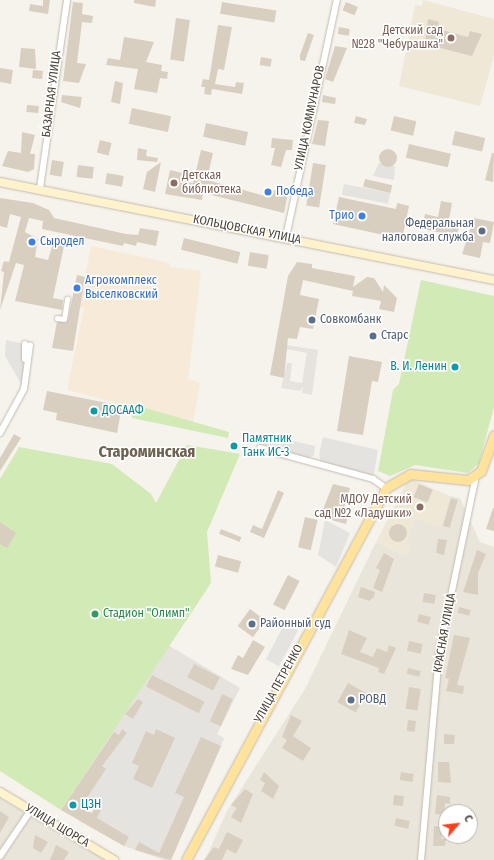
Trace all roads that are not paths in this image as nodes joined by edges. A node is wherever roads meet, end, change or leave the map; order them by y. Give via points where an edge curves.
1 (67, 0) edge
2 (337, 0) edge
3 (0, 182) edge
4 (40, 188) junction
5 (286, 237) junction
6 (494, 280) edge
7 (67, 299) dead end
8 (57, 318) dead end
9 (28, 345) dead end
10 (0, 432) edge
11 (494, 436) edge
12 (260, 448) dead end
13 (476, 476) junction
14 (386, 488) junction
15 (0, 792) edge
16 (31, 810) junction
17 (0, 856) edge
18 (114, 860) edge
19 (186, 860) edge
20 (421, 860) edge

1 - 4 street, БАЗАРНАЯ УЛИЦА
2 - 5 street, УЛИЦА КОММУНАРОВ
3 - 4 main road, КОЛЬЦОВСКАЯ УЛИЦА
4 - 5 main road, КОЛЬЦОВСКАЯ УЛИЦА
5 - 6 main road, КОЛЬЦОВСКАЯ УЛИЦА
7 - 8 street via 64,319
9 - 10 street via 25,379 15,407
11 - 13 main road, КРАСНАЯ УЛИЦА via 487,460
12 - 14 street via 373,479
13 - 14 main road via 455,481 410,474
13 - 20 street, КРАСНАЯ УЛИЦА via 438,653
14 - 19 main road, УЛИЦА ПЕТРЕНКО
15 - 16 main road, УЛИЦА ЩОРСА
16 - 17 street
16 - 18 main road, УЛИЦА ЩОРСА

